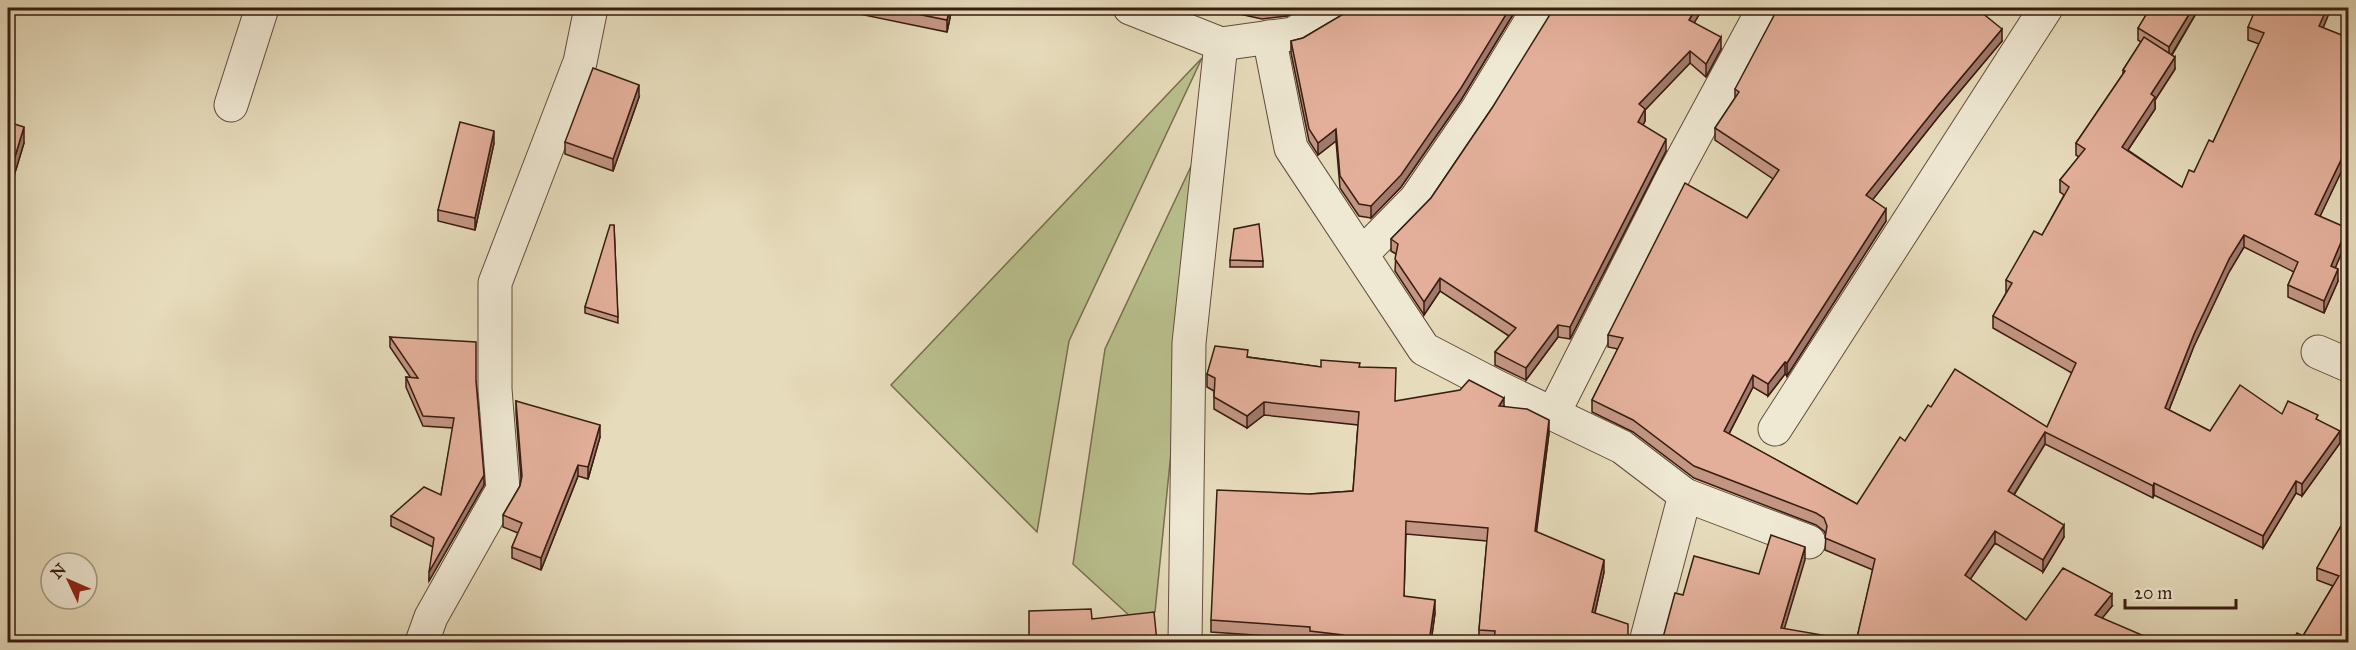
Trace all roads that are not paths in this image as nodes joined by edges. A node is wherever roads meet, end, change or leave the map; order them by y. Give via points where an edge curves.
1 (262, 8) edge
2 (591, 8) edge
3 (1130, 8) edge
4 (1337, 8) edge
5 (1539, 8) edge
6 (1764, 8) edge
7 (2046, 8) edge
8 (1269, 37) junction
9 (1221, 44) junction
10 (231, 105) dead end
11 (1362, 254) junction
12 (2318, 352) dead end
13 (2349, 365) edge
14 (1553, 414) junction
15 (1775, 429) dead end
16 (1685, 495) junction
17 (1809, 542) dead end
18 (422, 642) edge
19 (1185, 642) edge
20 (1646, 642) edge

1 - 10 street
2 - 18 street via 580,62 495,283 495,389 504,489 430,617
3 - 9 street
4 - 8 street via 1293,34
5 - 11 street via 1477,110 1416,199
6 - 14 street
7 - 15 street
8 - 9 street
8 - 11 street via 1291,148
9 - 19 street via 1189,343
11 - 14 street via 1424,349
12 - 13 street
14 - 16 street via 1622,447
16 - 17 street
16 - 20 street

